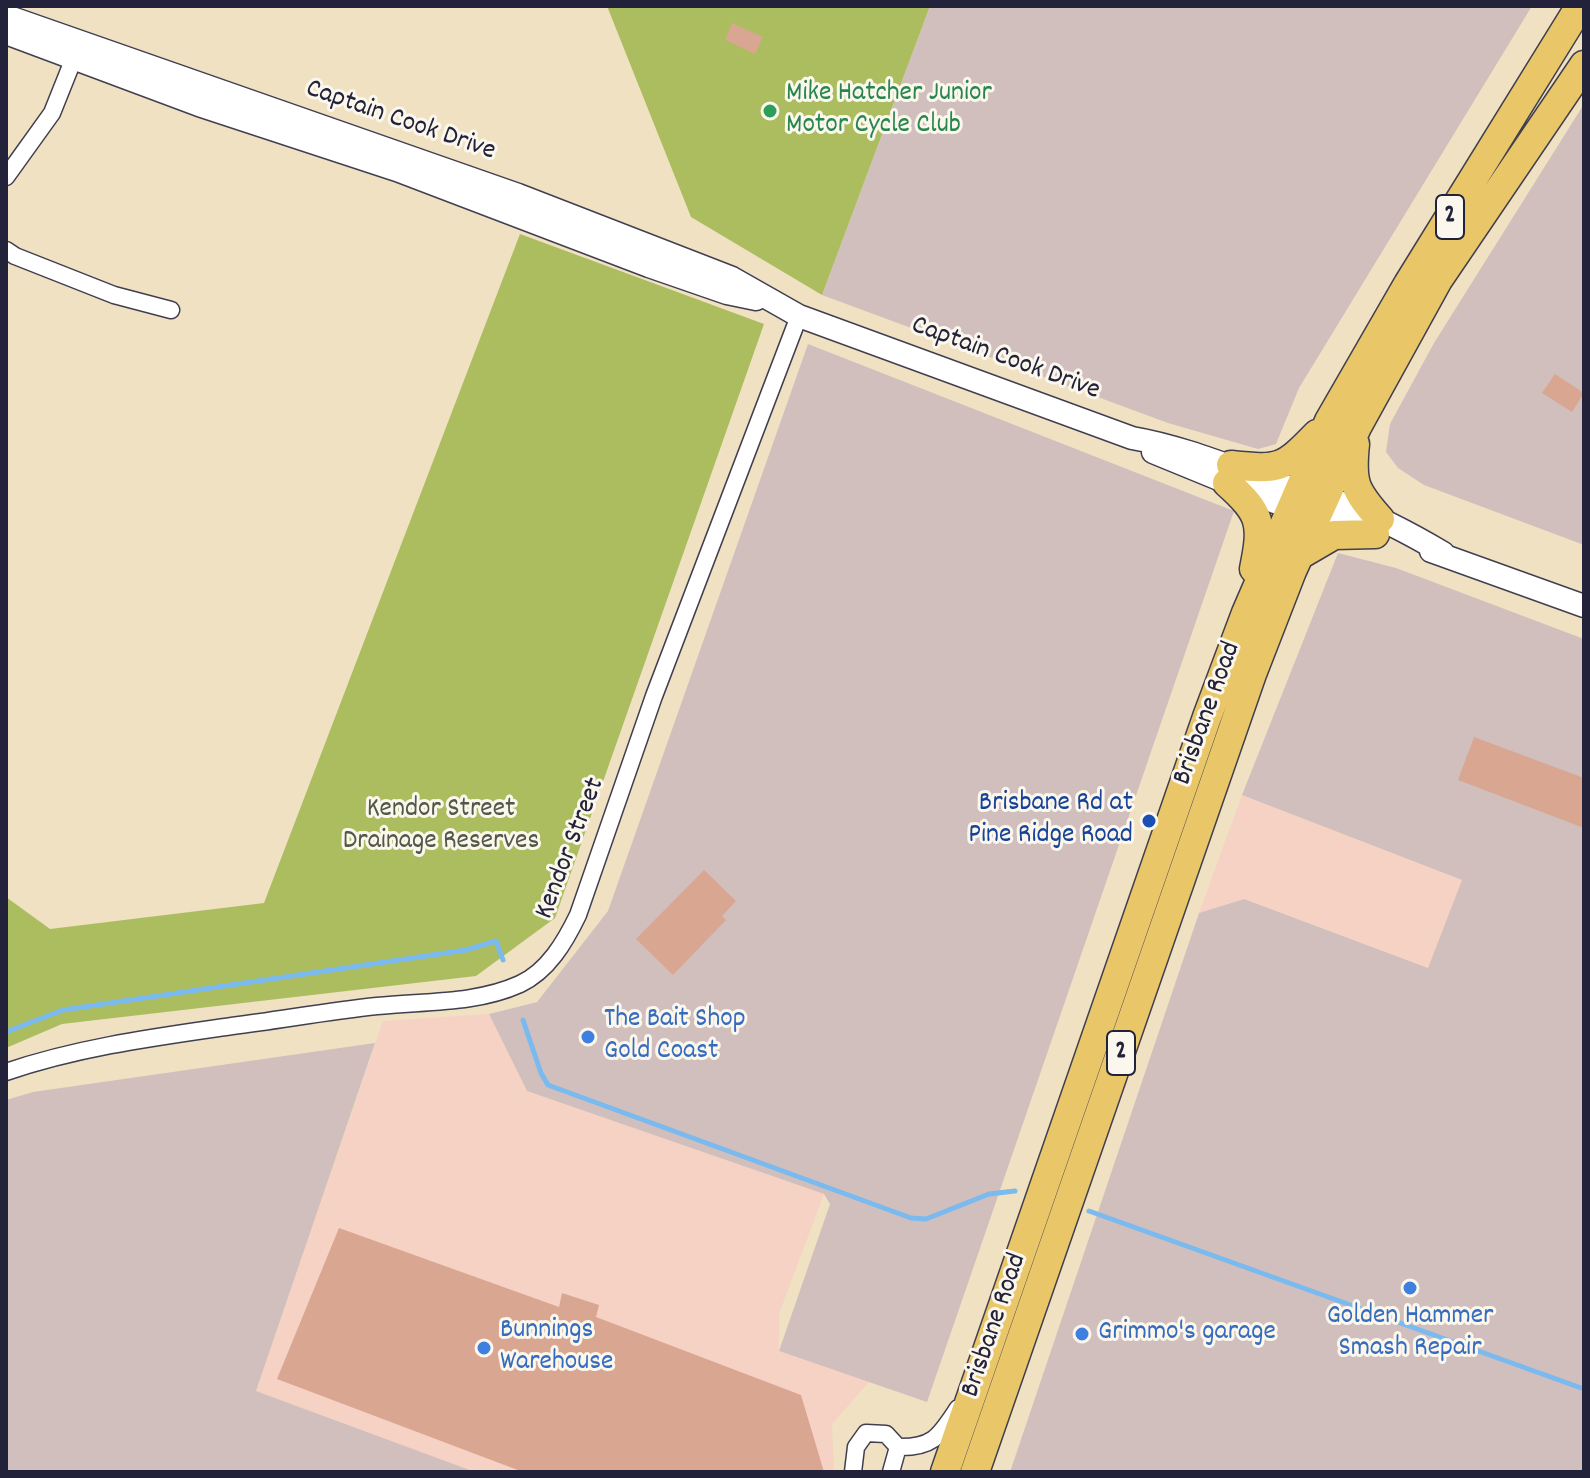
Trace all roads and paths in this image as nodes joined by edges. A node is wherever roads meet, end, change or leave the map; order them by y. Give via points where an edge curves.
1 (1580, 6) edge
2 (6, 16) edge
3 (6, 33) edge
4 (76, 51) junction
5 (1584, 65) edge
6 (6, 177) edge
7 (6, 250) edge
8 (171, 310) dead end
9 (799, 316) junction
10 (1343, 424) junction
11 (1229, 474) junction
12 (1308, 502) junction
13 (1377, 526) junction
14 (1298, 556) junction
15 (1584, 606) edge
16 (1246, 613) junction
17 (6, 1072) edge
18 (978, 1378) junction
19 (898, 1447) junction
20 (853, 1472) edge
21 (891, 1472) edge
22 (945, 1472) edge
23 (975, 1472) edge

1 - 10 highway, Brisbane Road / 2 via 1408,284
2 - 4 street, Captain Cook Drive
3 - 4 street, Captain Cook Drive
4 - 6 street via 52,113
4 - 9 street, Captain Cook Drive via 530,199 732,278
5 - 10 highway, Brisbane Road / 2
7 - 8 street via 114,295
9 - 11 street, Captain Cook Drive via 1132,438 1158,456
9 - 17 street, Kendor Street via 654,696 578,915 545,966 523,983 495,994 121,1042
10 - 11 highway via 1287,463
10 - 12 highway, Brisbane Road / 2
10 - 13 highway via 1353,482
11 - 12 street, Captain Cook Drive
11 - 16 highway via 1260,528
12 - 13 street, Captain Cook Drive
12 - 14 highway, Brisbane Road / 2
12 - 16 highway, Brisbane Road / 2
13 - 14 highway via 1334,535
13 - 15 street, Captain Cook Drive
14 - 23 highway, Brisbane Road / 2 via 1252,674
16 - 18 highway, Brisbane Road / 2
18 - 19 street via 932,1442
18 - 22 highway, Brisbane Road / 2
19 - 20 street via 886,1434 866,1433 856,1447
19 - 21 street

